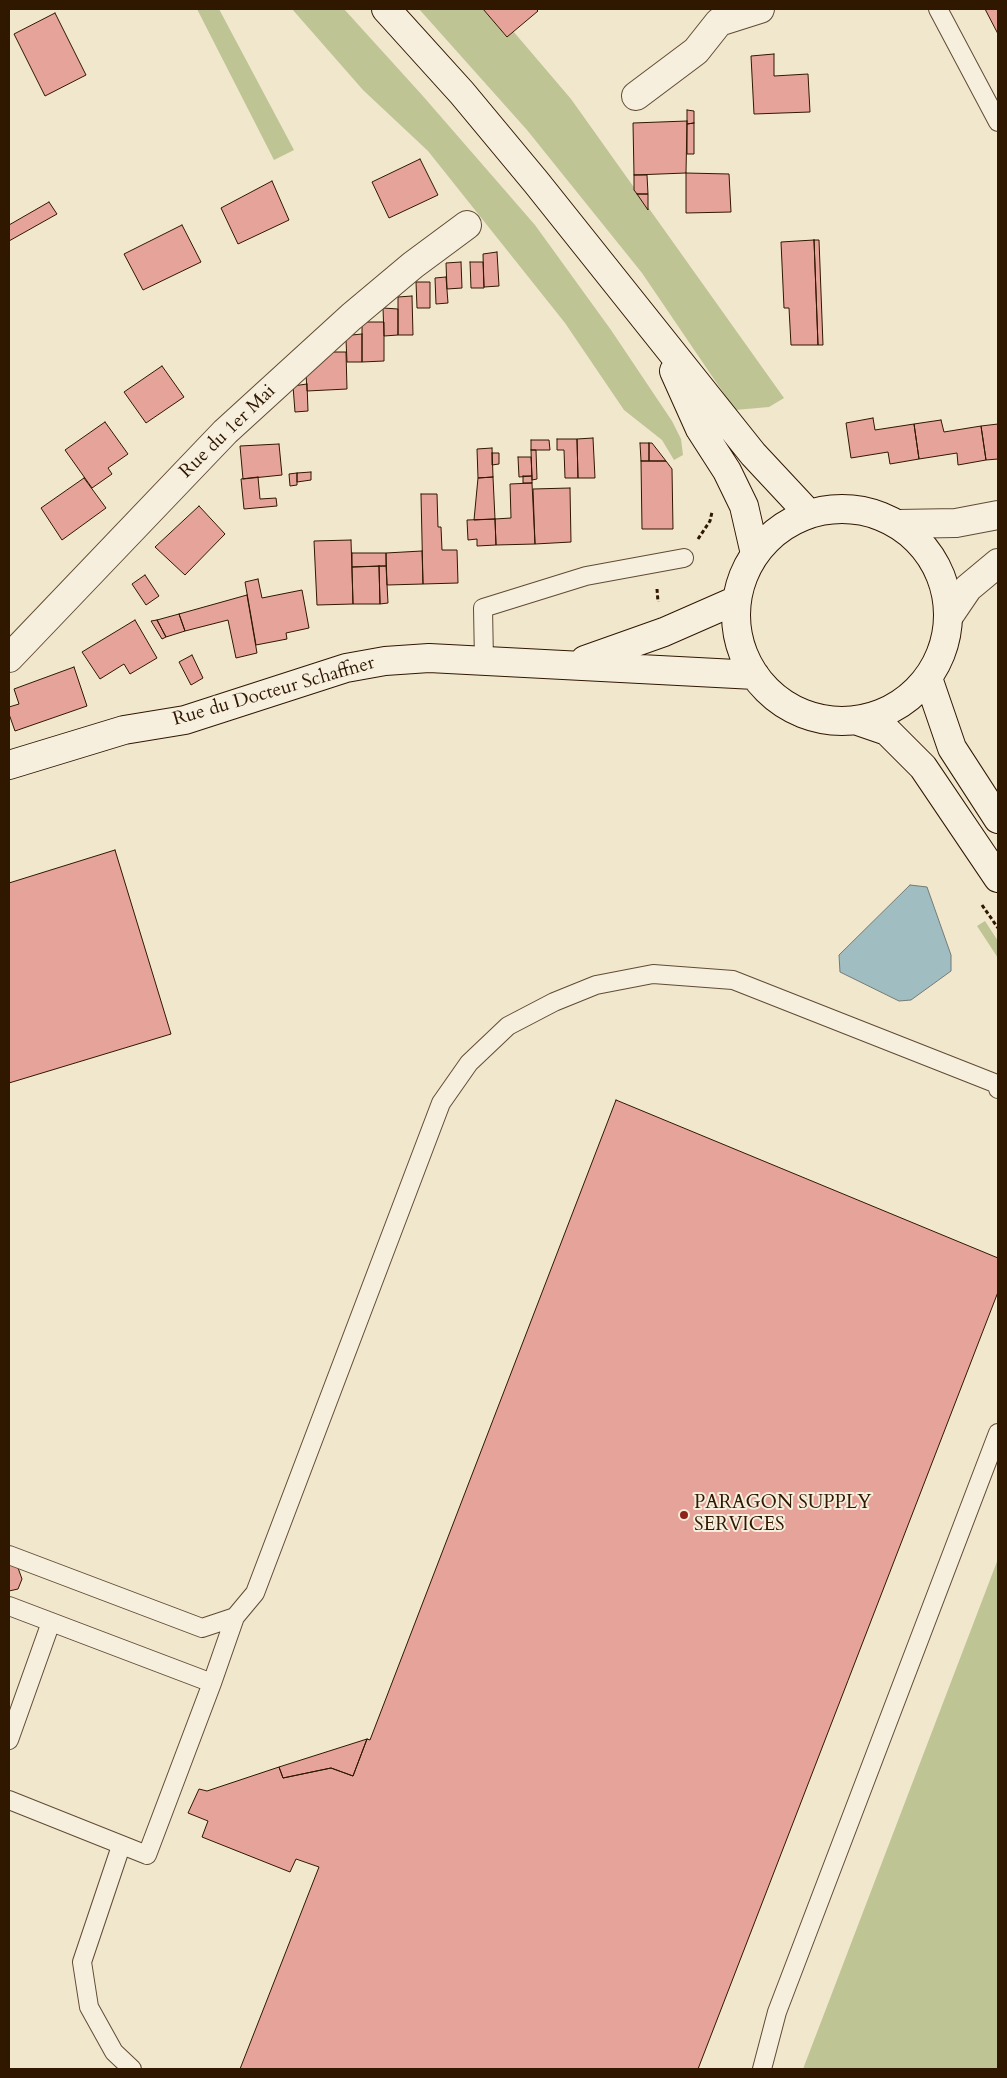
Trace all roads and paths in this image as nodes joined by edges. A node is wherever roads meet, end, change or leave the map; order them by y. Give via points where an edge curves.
1 (386, 9) edge
2 (760, 9) edge
3 (938, 9) edge
4 (712, 15) edge
5 (636, 96) dead end
6 (998, 122) edge
7 (467, 225) dead end
8 (660, 338) junction
9 (808, 514) junction
10 (998, 515) edge
11 (898, 524) junction
12 (755, 554) junction
13 (684, 558) dead end
14 (998, 563) edge
15 (737, 600) junction
16 (949, 616) junction
17 (9, 658) edge
18 (484, 661) junction
19 (574, 664) junction
20 (755, 675) junction
21 (928, 678) junction
22 (855, 720) junction
23 (9, 765) edge
24 (998, 819) edge
25 (998, 878) edge
26 (998, 1089) edge
27 (998, 1433) edge
28 (9, 1555) edge
29 (9, 1606) edge
30 (235, 1617) junction
31 (51, 1622) junction
32 (212, 1683) junction
33 (9, 1740) edge
34 (9, 1800) edge
35 (121, 1846) junction
36 (132, 2069) edge
37 (762, 2069) edge

1 - 8 main road via 462,93
2 - 4 main road
3 - 6 lane
4 - 5 main road via 696,51
7 - 17 main road, Rue du 1er Mai via 351,317 225,432
8 - 9 main road via 753,454
8 - 12 main road via 700,429 727,471 744,506
9 - 11 main road via 826,510 863,511
9 - 12 main road via 770,537
10 - 11 main road via 956,523
11 - 16 main road via 930,554 947,594
12 - 15 main road
13 - 18 lane via 586,576 483,608
14 - 16 main road via 968,588
15 - 19 main road, Rue du Docteur Schaffner via 664,632
15 - 20 main road via 738,637
16 - 21 main road via 944,645
18 - 19 main road, Rue du Docteur Schaffner
18 - 23 main road, Rue du Docteur Schaffner via 429,658 346,668 184,720 124,730
19 - 20 main road, Rue du Docteur Schaffner
20 - 22 main road via 782,702 809,716 832,721
21 - 22 main road via 903,702 872,717
21 - 24 main road via 952,748
22 - 25 main road via 887,731 923,767
26 - 30 lane via 996,1084 733,980 643,976 596,986 554,1002 508,1026 469,1063 441,1103 256,1593
27 - 37 lane via 777,2012
28 - 30 lane via 202,1628
29 - 31 lane
30 - 32 lane
31 - 32 lane
31 - 33 lane
32 - 35 lane via 146,1855
34 - 35 lane
35 - 36 lane via 82,1962 89,2007 114,2052

